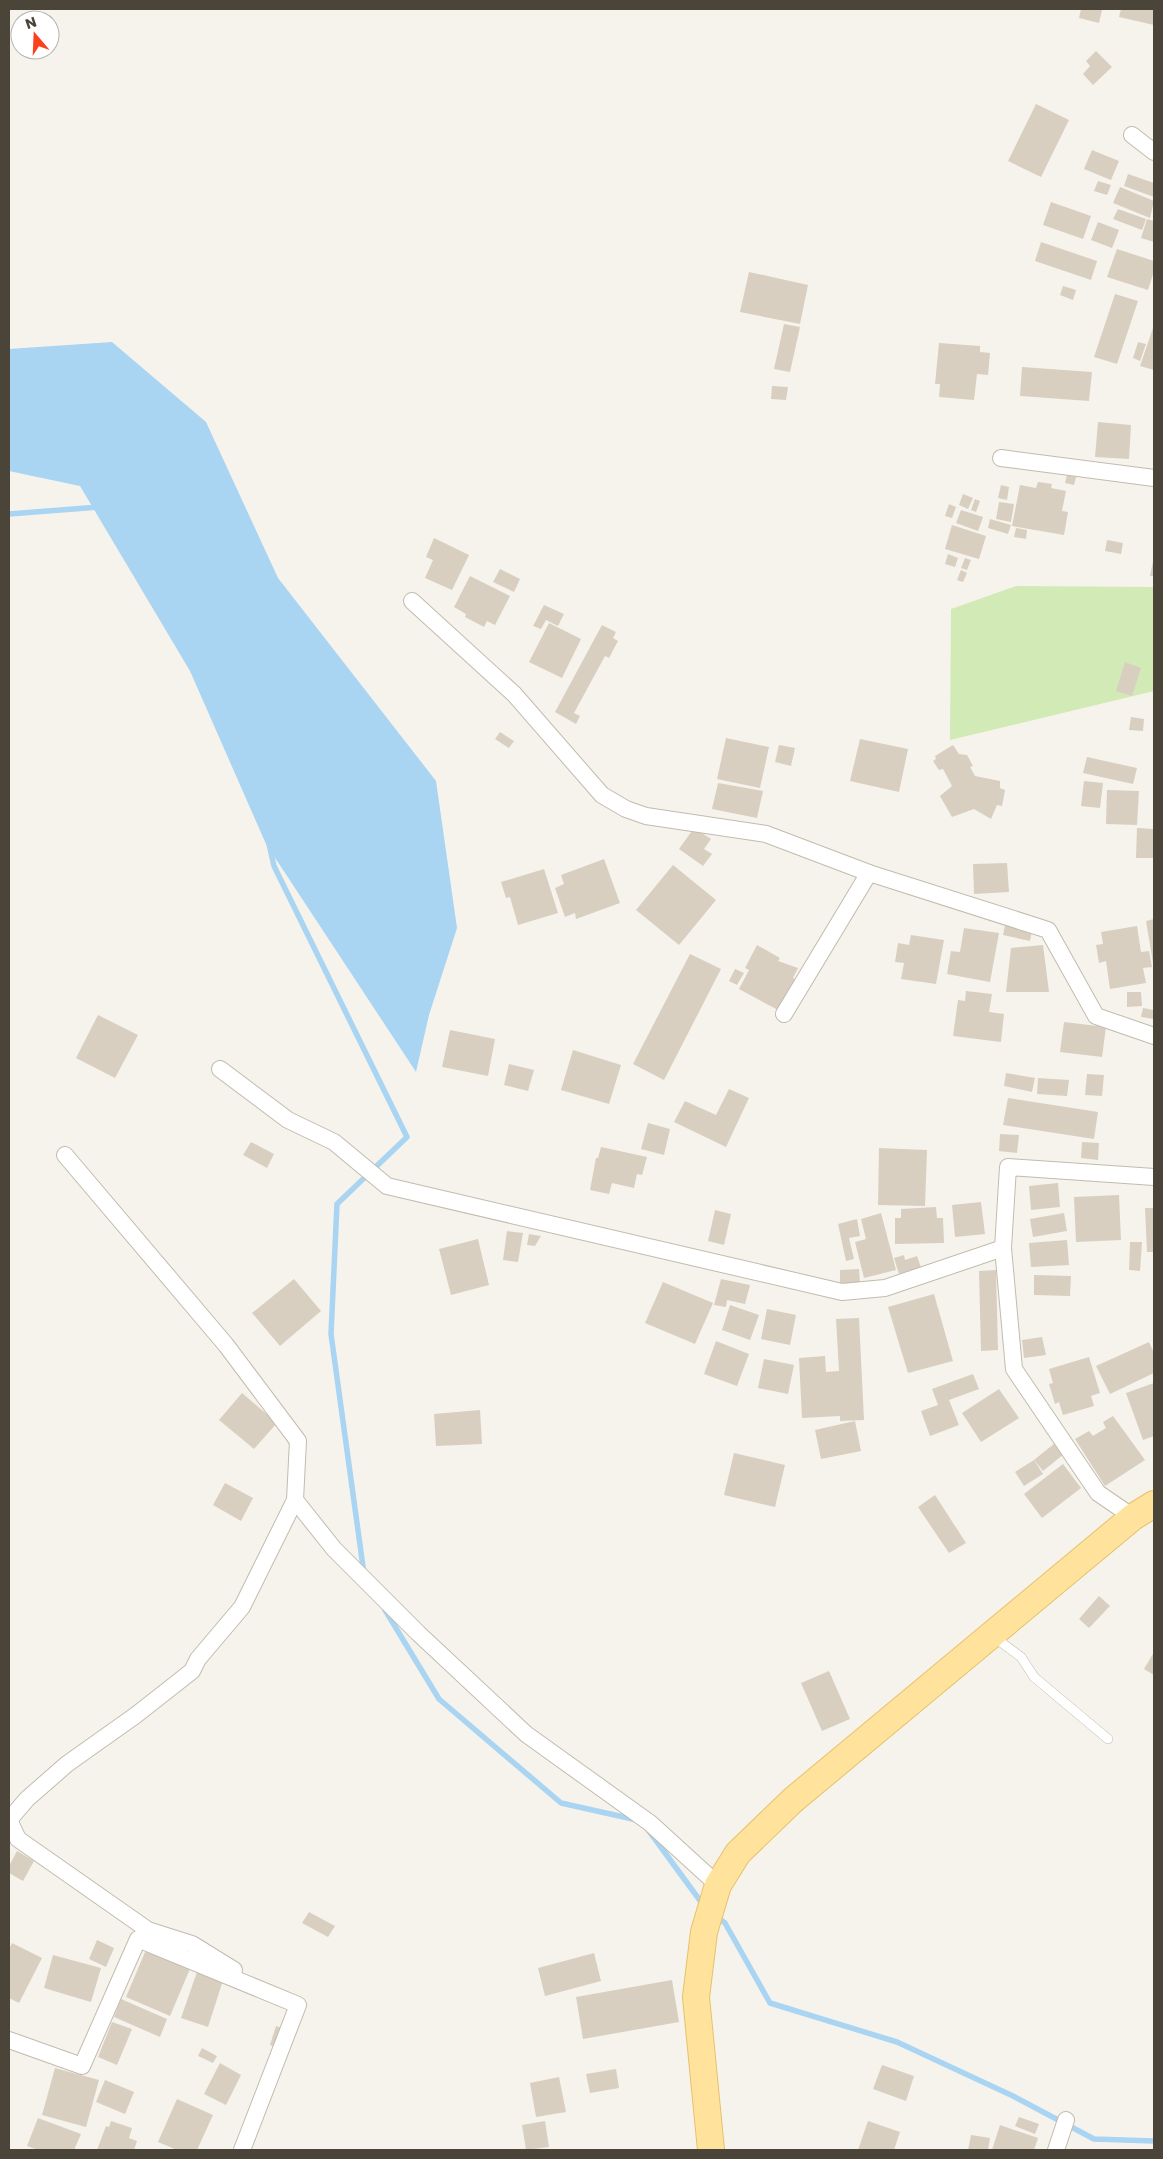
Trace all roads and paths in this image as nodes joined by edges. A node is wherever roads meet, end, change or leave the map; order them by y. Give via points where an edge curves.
1 (1132, 135) dead end
2 (1154, 152) edge
3 (1001, 458) dead end
4 (1154, 478) edge
5 (412, 602) dead end
6 (869, 873) junction
7 (784, 1014) dead end
8 (1154, 1036) edge
9 (220, 1069) dead end
10 (65, 1155) dead end
11 (1154, 1177) edge
12 (1003, 1248) junction
13 (295, 1500) junction
14 (1144, 1511) edge
15 (992, 1635) junction
16 (1108, 1739) dead end
17 (9, 1820) edge
18 (721, 1880) junction
19 (242, 1982) junction
20 (9, 2040) edge
21 (1066, 2120) dead end
22 (242, 2150) edge
23 (711, 2150) edge
24 (1056, 2150) edge

1 - 2 street
3 - 4 street
5 - 6 street via 514,694 602,795 646,816 766,834
6 - 7 street
6 - 8 street via 1048,930 1096,1016
9 - 12 street via 288,1120 334,1142 387,1186 842,1292 884,1288
10 - 13 street via 226,1345 298,1441
11 - 12 street via 1008,1167
12 - 14 street via 1014,1369 1098,1493
13 - 17 street via 242,1608 198,1659 192,1671 136,1716 67,1764 27,1798
13 - 18 street via 341,1556 526,1734 650,1823
14 - 15 main road
15 - 16 lane via 1021,1657 1034,1677
15 - 18 main road via 793,1800 738,1853
17 - 19 street via 18,1839 148,1930 192,1944 244,1976
18 - 23 main road via 704,1932 696,1997
19 - 20 street via 138,1939 82,2066
19 - 22 street via 298,2005
21 - 24 street

